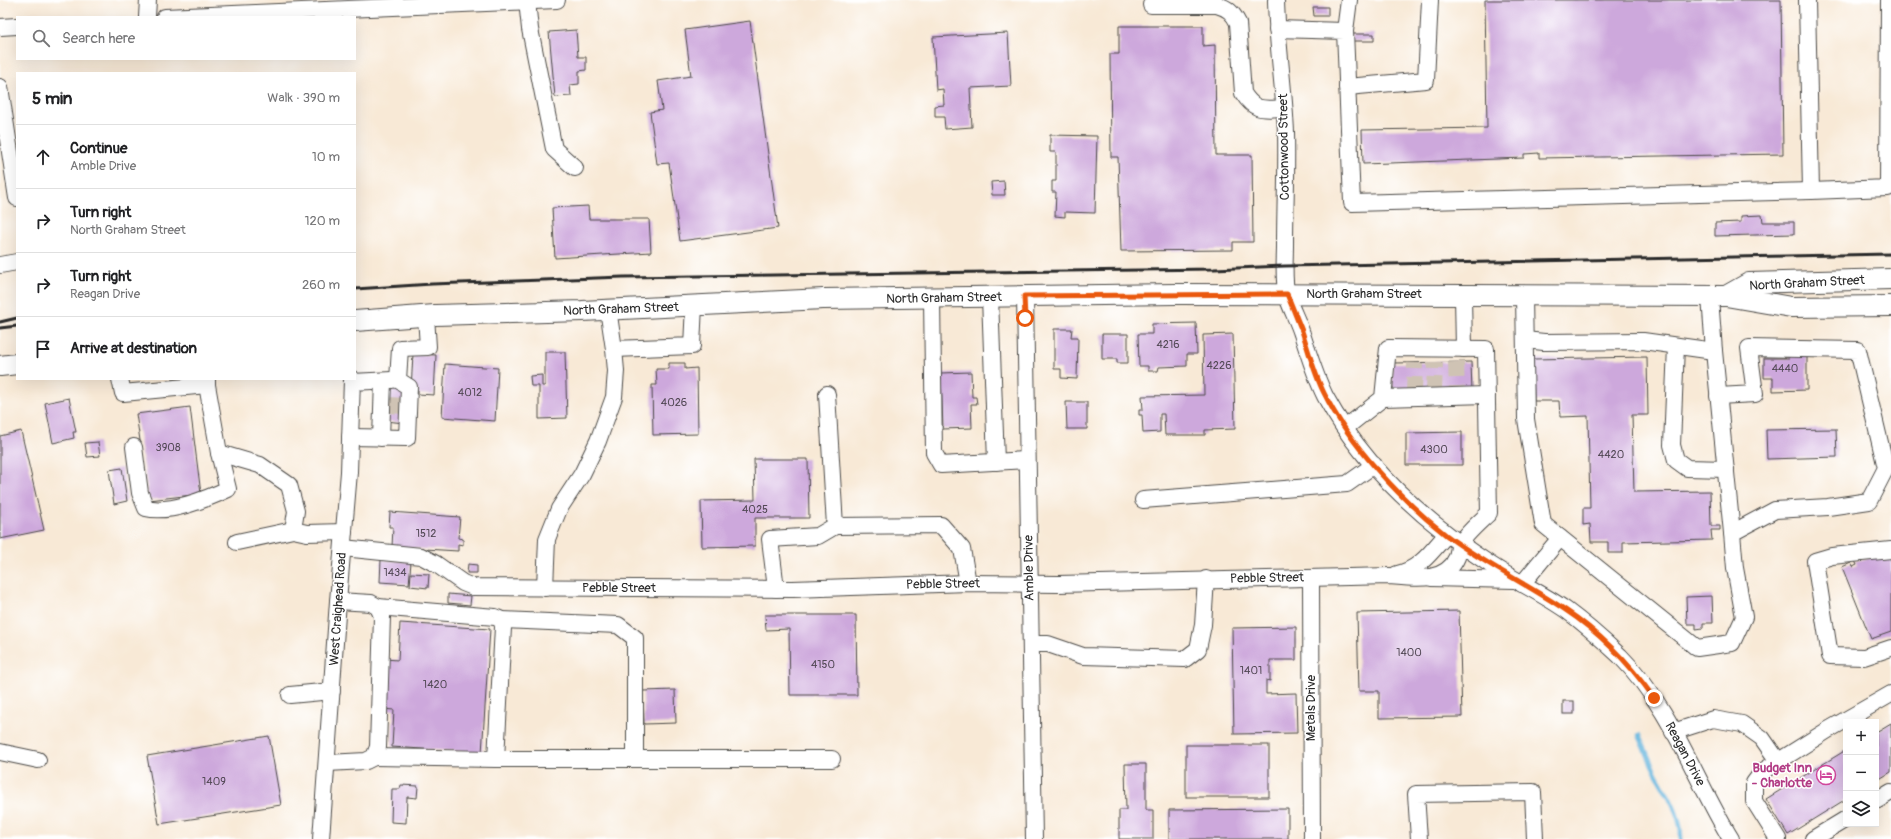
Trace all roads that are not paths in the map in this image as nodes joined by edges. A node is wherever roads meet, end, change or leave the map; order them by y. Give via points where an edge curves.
1 (148, 0) edge
2 (557, 0) edge
3 (1276, 0) edge
4 (1349, 0) edge
5 (1430, 0) edge
6 (1807, 0) edge
7 (1889, 0) edge
8 (529, 1) edge
9 (483, 2) edge
10 (1151, 5) dead end
11 (147, 16) edge
12 (186, 16) edge
13 (16, 26) edge
14 (0, 27) edge
15 (1277, 29) junction
16 (1345, 31) junction
17 (0, 87) edge
18 (1347, 87) junction
19 (1284, 108) junction
20 (575, 168) dead end
21 (10, 170) edge
22 (1811, 191) junction
23 (16, 194) edge
24 (16, 262) edge
25 (0, 265) edge
26 (1891, 280) edge
27 (1287, 294) junction
28 (1463, 295) junction
29 (1524, 295) junction
30 (1024, 296) junction
31 (1718, 296) junction
32 (990, 297) junction
33 (932, 298) junction
34 (694, 305) junction
35 (1891, 306) edge
36 (608, 309) junction
37 (426, 316) junction
38 (356, 321) edge
39 (1525, 340) junction
40 (1676, 346) junction
41 (614, 349) junction
42 (1714, 351) junction
43 (1459, 353) junction
44 (16, 364) edge
45 (0, 366) edge
46 (120, 380) edge
47 (352, 380) edge
48 (390, 380) junction
49 (207, 382) edge
50 (827, 394) dead end
51 (1487, 395) junction
52 (1718, 396) junction
53 (1384, 398) junction
54 (1345, 428) junction
55 (350, 437) junction
56 (381, 438) junction
57 (134, 447) dead end
58 (219, 453) junction
59 (1026, 460) junction
60 (996, 462) junction
61 (1374, 464) junction
62 (1726, 469) junction
63 (1143, 500) dead end
64 (835, 526) junction
65 (293, 530) junction
66 (344, 532) junction
67 (1732, 533) junction
68 (1446, 535) junction
69 (1560, 538) junction
70 (237, 542) dead end
71 (1460, 544) junction
72 (343, 548) junction
73 (1891, 550) edge
74 (1390, 576) junction
75 (1311, 578) junction
76 (1416, 578) junction
77 (1206, 579) junction
78 (1519, 582) junction
79 (968, 583) junction
80 (1030, 583) junction
81 (545, 588) junction
82 (776, 589) junction
83 (338, 601) junction
84 (378, 607) junction
85 (502, 620) junction
86 (1031, 644) junction
87 (1891, 648) edge
88 (332, 691) junction
89 (1891, 694) edge
90 (290, 695) dead end
91 (1673, 732) junction
92 (0, 752) edge
93 (374, 757) junction
94 (496, 759) junction
95 (636, 759) junction
96 (832, 759) dead end
97 (38, 760) dead end
98 (1778, 761) junction
99 (327, 763) junction
100 (1891, 792) edge
101 (1879, 799) edge
102 (1843, 821) edge
103 (321, 839) edge
104 (1034, 839) edge
105 (1312, 839) edge
106 (1419, 839) edge
107 (1535, 839) edge
108 (1731, 839) edge
109 (1778, 839) edge
110 (1813, 839) edge

1 - 11 street
2 - 8 street
3 - 15 street, Cottonwood Street
4 - 16 street
5 - 18 street via 1426,80
6 - 22 street
7 - 22 street via 1888,188
8 - 9 street
8 - 20 street via 530,29 554,149
9 - 12 street
10 - 19 street via 1225,7 1238,23 1243,93 1249,102 1259,109
13 - 14 street
15 - 16 street
15 - 19 street, Cottonwood Street
16 - 18 street
17 - 21 street
18 - 22 street via 1352,203
19 - 27 street, Cottonwood Street
21 - 23 street
24 - 25 street
26 - 31 main road, North Graham Street via 1749,283
27 - 28 main road, North Graham Street
27 - 30 main road, North Graham Street
27 - 54 street, Reagan Drive via 1311,363
28 - 29 main road, North Graham Street
28 - 43 street
29 - 31 main road, North Graham Street
29 - 39 street
30 - 32 main road, North Graham Street
30 - 59 street, Amble Drive
31 - 35 main road, North Graham Street via 1791,307
31 - 42 street
32 - 33 main road, North Graham Street
32 - 60 street
33 - 34 main road, North Graham Street via 822,299
33 - 60 street via 934,453 941,465
34 - 36 main road, North Graham Street
34 - 41 street via 692,346
36 - 37 main road, North Graham Street
36 - 41 street
37 - 38 main road, North Graham Street
37 - 48 street via 428,347 400,348
39 - 40 street via 1643,341
39 - 69 street via 1526,419 1544,524
40 - 42 street
40 - 62 street via 1672,445 1676,460 1687,468
41 - 81 street via 614,397 598,442 582,474 559,509 547,539
42 - 52 street
43 - 51 street via 1486,349
43 - 53 street via 1415,355 1388,348
44 - 45 main road
46 - 49 street via 124,393
47 - 48 street
47 - 55 street, West Craighead Road
48 - 56 street
48 - 56 street via 409,387 407,438
49 - 58 street
50 - 64 street
51 - 53 street via 1414,395
51 - 71 street via 1489,513
52 - 62 street
52 - 67 street via 1755,394 1749,348 1858,350 1886,468 1869,501 1775,510
53 - 54 street
54 - 61 street, Reagan Drive
55 - 56 street
55 - 66 street, West Craighead Road
57 - 58 street via 140,493 146,508 157,511 210,498 228,489
58 - 65 street via 260,465 289,485 296,511
59 - 60 street
59 - 80 street, Amble Drive
61 - 63 street via 1347,484
61 - 68 street, Reagan Drive via 1417,510
62 - 67 street
64 - 79 street via 941,525 962,550
64 - 82 street via 818,536 770,539
65 - 66 street via 307,533
65 - 70 street
66 - 72 street, West Craighead Road
67 - 69 street via 1744,617 1732,643 1697,648
68 - 71 street, Reagan Drive
68 - 74 street, Pebble Street via 1421,563 1403,573
69 - 78 street
71 - 76 street, Pebble Street via 1456,558 1444,573
71 - 78 street, Reagan Drive
72 - 81 street, Pebble Street via 421,556 473,587
72 - 83 street, West Craighead Road
73 - 87 street via 1832,556 1815,561 1830,656 1864,657
74 - 75 street, Pebble Street
74 - 76 street, Pebble Street
75 - 77 street, Pebble Street
75 - 105 street, Metals Drive
76 - 78 street, Pebble Street
77 - 80 street, Pebble Street
77 - 86 street via 1203,625 1198,649 1185,659 1083,656 1048,644
78 - 91 street, Reagan Drive via 1564,609 1622,658 1650,693
79 - 80 street, Pebble Street
79 - 82 street, Pebble Street
80 - 86 street, Amble Drive
81 - 82 street, Pebble Street
83 - 84 street via 371,603
83 - 88 street, West Craighead Road
84 - 85 street via 495,617
84 - 93 street via 382,616 378,747
85 - 94 street via 504,627
85 - 95 street via 618,625 635,638
86 - 104 street, Amble Drive
88 - 90 street
88 - 99 street, West Craighead Road
89 - 98 street
91 - 98 street via 1713,719 1742,724 1762,738
91 - 108 street, Reagan Drive
92 - 97 street
93 - 94 street
93 - 99 street via 366,761
94 - 95 street
95 - 96 street
98 - 109 street via 1763,771 1754,783 1754,801
99 - 103 street, West Craighead Road
100 - 101 street
102 - 110 street
106 - 107 street via 1416,794 1533,792

